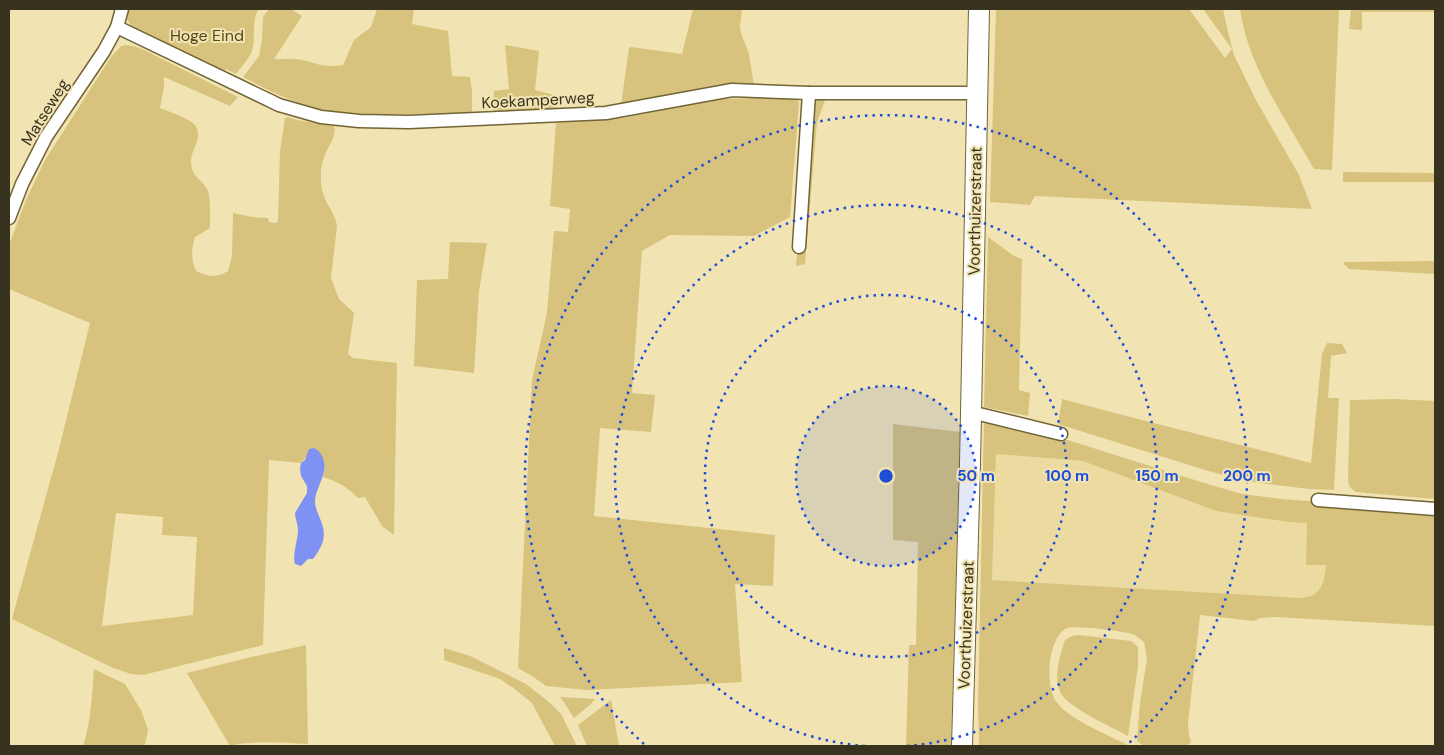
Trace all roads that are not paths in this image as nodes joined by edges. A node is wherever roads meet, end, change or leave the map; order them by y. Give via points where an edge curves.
1 (122, 9) edge
2 (979, 9) edge
3 (117, 27) junction
4 (809, 93) junction
5 (977, 93) junction
6 (9, 218) edge
7 (799, 247) dead end
8 (971, 414) junction
9 (1061, 434) dead end
10 (1318, 500) dead end
11 (1435, 509) edge
12 (962, 746) edge

1 - 3 street, Matseweg
2 - 5 main road, Voorthuizerstraat
3 - 4 street, Koekamperweg via 279,105 320,117 359,121 409,122 606,113 732,90
3 - 6 street, Matseweg via 104,52 46,137
4 - 5 street, Koekamperweg
4 - 7 street
5 - 8 main road, Voorthuizerstraat
8 - 9 street
8 - 12 main road, Voorthuizerstraat
10 - 11 street

